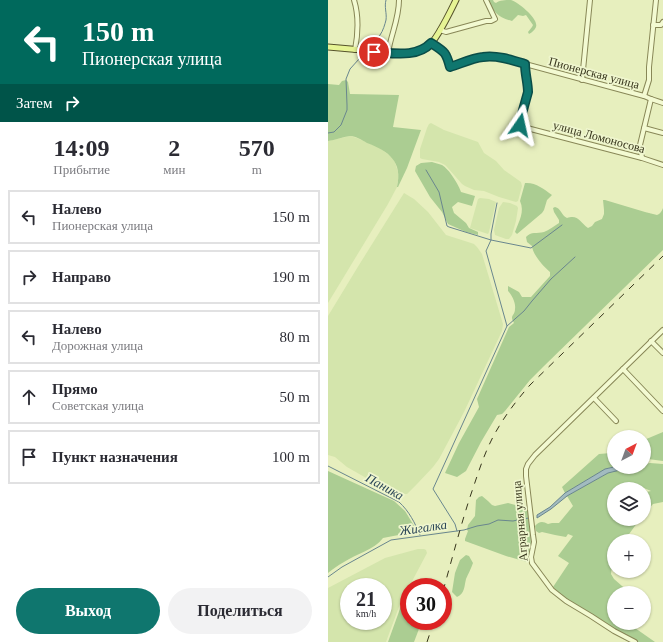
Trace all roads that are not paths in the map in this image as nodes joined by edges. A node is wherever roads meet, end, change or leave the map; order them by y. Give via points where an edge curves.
1 (354, 0) edge
2 (399, 0) edge
3 (456, 0) edge
4 (486, 0) edge
5 (590, 0) edge
6 (656, 0) edge
7 (663, 22) edge
8 (653, 25) junction
9 (440, 30) junction
10 (431, 43) junction
11 (328, 47) edge
12 (355, 50) junction
13 (388, 53) junction
14 (525, 64) junction
15 (582, 80) junction
16 (644, 96) junction
17 (651, 100) junction
18 (663, 103) edge
19 (644, 128) junction
20 (663, 134) edge
21 (642, 158) junction
22 (663, 165) edge
23 (663, 330) edge
24 (651, 341) junction
25 (663, 353) edge
26 (623, 369) junction
27 (594, 398) junction
28 (663, 411) edge
29 (616, 421) dead end
30 (635, 642) edge

1 - 12 street via 358,21
2 - 13 street via 399,10
3 - 9 main road
4 - 9 street via 495,19 446,32
5 - 15 street
6 - 8 street
7 - 8 street via 661,25
8 - 16 street via 649,80
9 - 10 main road
10 - 13 main road via 424,50 413,53
10 - 14 street, Пионерская улица via 445,52 450,67 475,58 491,56
11 - 12 main road
12 - 13 main road
14 - 15 street, Пионерская улица
14 - 21 street, улица Ломоносова via 528,92 520,125
15 - 16 street, Пионерская улица
16 - 17 street, Пионерская улица
17 - 18 street, Пионерская улица
17 - 19 street
19 - 20 street
19 - 21 street via 640,145
21 - 22 street, улица Ломоносова
23 - 24 street, Аграрная улица
24 - 25 street
24 - 26 street, Аграрная улица
26 - 27 street, Аграрная улица
26 - 28 street
27 - 29 street
27 - 30 street, Аграрная улица via 535,455 526,469 534,542 532,563 552,590 566,601

